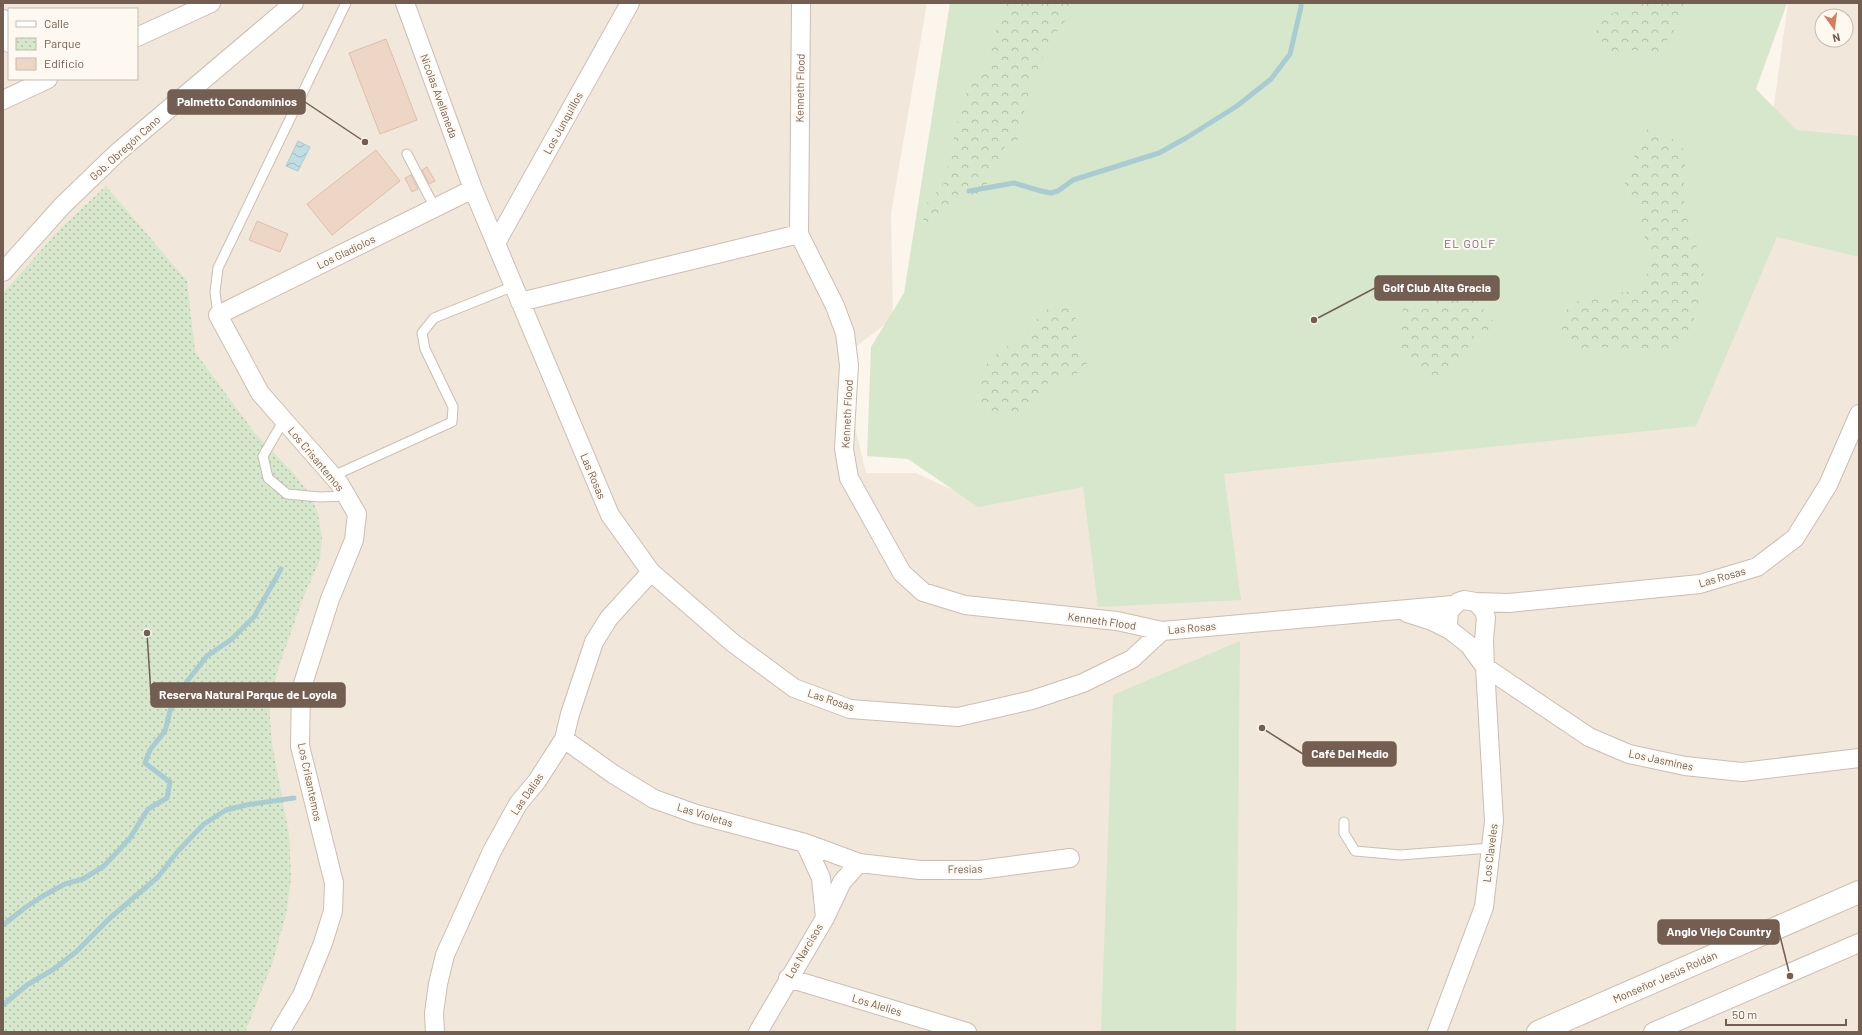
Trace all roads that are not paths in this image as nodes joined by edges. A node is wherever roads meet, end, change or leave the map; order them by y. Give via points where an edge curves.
1 (211, 3) edge
2 (294, 3) edge
3 (346, 3) edge
4 (405, 3) edge
5 (630, 3) edge
6 (801, 3) edge
7 (3, 19) edge
8 (138, 37) edge
9 (8, 39) edge
10 (43, 80) edge
11 (20, 85) edge
12 (3, 100) edge
13 (407, 154) dead end
14 (473, 189) junction
15 (435, 208) junction
16 (799, 234) junction
17 (496, 243) junction
18 (3, 272) edge
19 (517, 294) junction
20 (218, 315) junction
21 (1859, 414) edge
22 (284, 420) junction
23 (333, 476) junction
24 (347, 496) junction
25 (652, 572) junction
26 (1476, 602) junction
27 (1509, 603) junction
28 (1453, 605) junction
29 (1398, 611) junction
30 (1486, 624) junction
31 (1162, 631) junction
32 (1455, 634) junction
33 (1486, 666) junction
34 (1519, 689) junction
35 (1487, 699) junction
36 (564, 739) junction
37 (1859, 758) edge
38 (1344, 822) dead end
39 (805, 843) junction
40 (1491, 848) junction
41 (1070, 858) dead end
42 (859, 863) junction
43 (1859, 892) edge
44 (825, 918) junction
45 (1859, 943) edge
46 (788, 978) junction
47 (280, 1032) edge
48 (435, 1032) edge
49 (758, 1032) edge
50 (966, 1032) edge
51 (1437, 1032) edge
52 (1538, 1032) edge
53 (1653, 1032) edge

1 - 8 street
2 - 18 street, Gob. Obregón Cano via 118,152 62,206
3 - 20 lane, Los Crisantemos via 218,268 215,292
4 - 14 street, Nicolas Avellaneda
5 - 17 street, Los Junquillos
6 - 16 street, Kenneth Flood
7 - 9 street
10 - 11 street
11 - 12 street
13 - 15 lane
14 - 15 street, Los Gladiolos
14 - 17 street, Las Rosas
15 - 20 street, Los Gladiolos
16 - 19 street
16 - 31 street, Kenneth Flood via 835,306 845,333 849,365 844,449 849,478 902,573 924,592 965,605 1117,621
17 - 19 street, Las Rosas
19 - 23 lane via 434,318 422,333 425,349 453,407 452,422
19 - 25 street, Las Rosas via 610,515
20 - 22 street, Los Crisantemos via 260,394
21 - 27 street, Las Rosas via 1828,485 1795,538 1757,567 1700,584
22 - 23 street, Los Crisantemos
22 - 24 lane via 264,456 268,478 287,494 320,498
23 - 24 street, Los Crisantemos
24 - 47 street, Los Crisantemos via 357,514 354,540 330,599 301,690 300,746 334,883 333,910 302,995
25 - 31 street, Las Rosas via 668,589 733,643 794,688 850,709 958,717 1032,700 1083,683 1132,659
25 - 36 street, Las Dalias via 609,618 594,642
26 - 27 street, Las Rosas
26 - 28 street via 1464,600
26 - 30 street via 1484,611
27 - 30 street
28 - 29 street, Las Rosas
28 - 32 street via 1447,617
29 - 31 street, Las Rosas
29 - 32 street, Los Jasmines via 1432,621
30 - 32 street via 1473,638
30 - 33 street, Los Claveles
32 - 33 street, Los Jasmines
33 - 34 street, Los Jasmines
33 - 35 street, Los Claveles
34 - 35 street via 1501,689
34 - 37 street, Los Jasmines via 1589,737 1629,754 1685,766 1742,772
35 - 40 street, Los Claveles via 1494,821
36 - 39 street, Las Violetas via 654,799 696,814
36 - 48 street, Las Dalias via 537,781 518,804 492,851 445,955 434,1013
38 - 40 lane via 1344,833 1355,851 1400,855
39 - 42 street, Las Violetas
39 - 44 street, Los Narcisos via 821,878
40 - 51 street, Los Claveles via 1484,907
41 - 42 street, Fresias via 979,870 920,870
42 - 44 street via 842,882
43 - 52 street, Monseñor Jesús Roldán
44 - 46 street, Los Narcisos
45 - 53 street
46 - 49 street, Los Narcisos
46 - 50 street, Los Alelies

